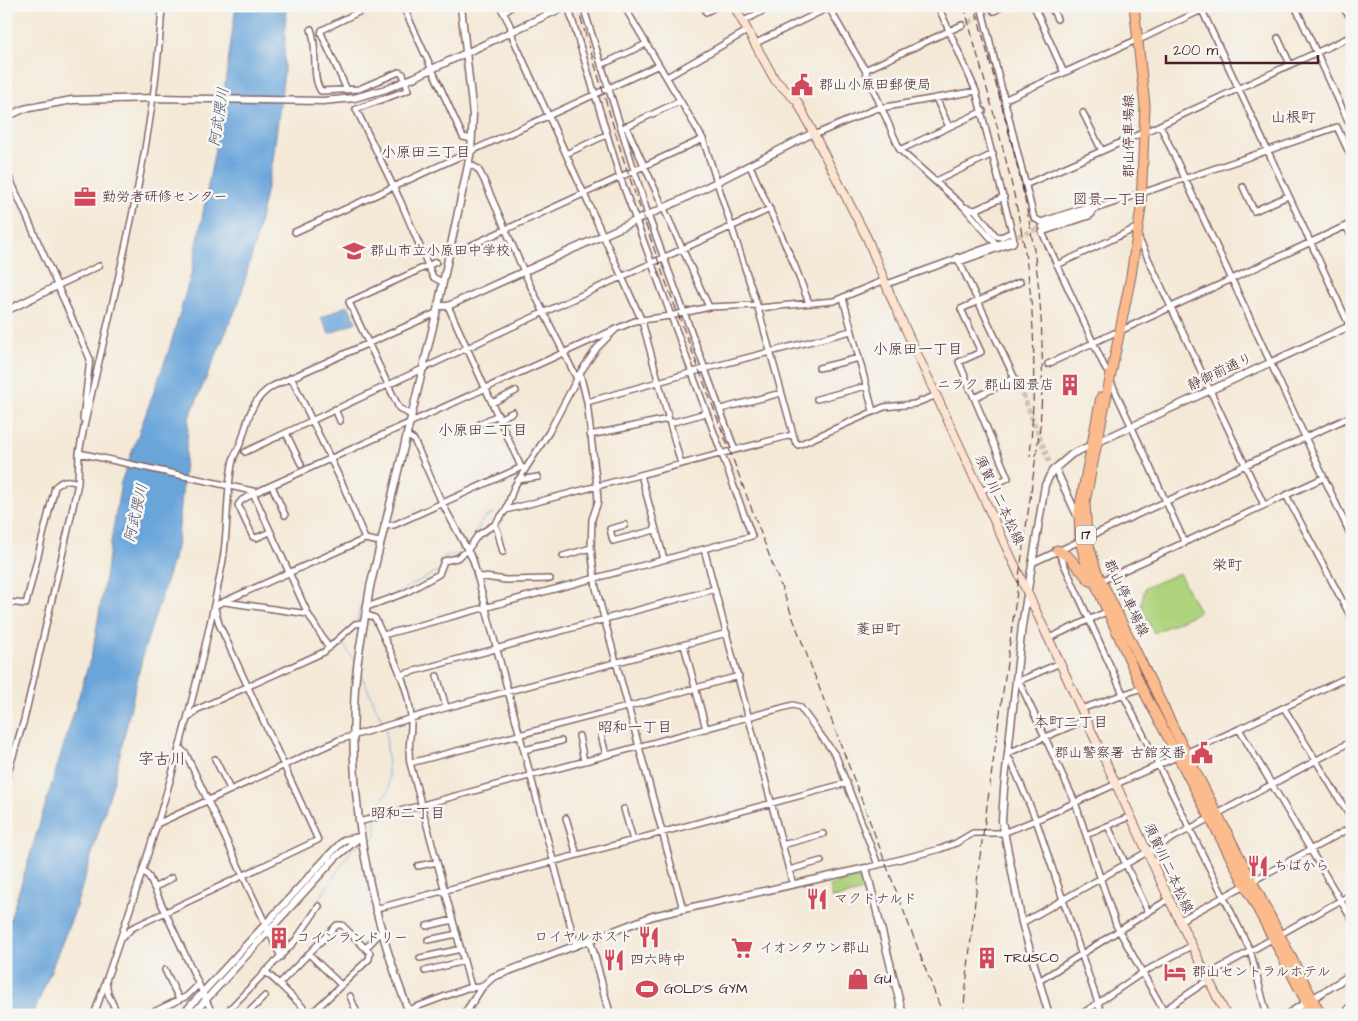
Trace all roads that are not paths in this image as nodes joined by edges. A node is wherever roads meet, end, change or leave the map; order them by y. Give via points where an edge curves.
1 (162, 6) edge
2 (371, 6) edge
3 (403, 6) edge
4 (462, 6) edge
5 (500, 6) edge
6 (513, 6) edge
7 (567, 6) edge
8 (583, 6) edge
9 (624, 6) edge
10 (716, 6) edge
11 (734, 6) edge
12 (772, 6) edge
13 (938, 6) edge
14 (981, 6) edge
15 (1004, 6) edge
16 (1034, 6) edge
17 (1051, 6) edge
18 (1129, 6) edge
19 (1134, 6) edge
20 (1210, 6) edge
21 (1295, 6) edge
22 (829, 7) edge
23 (1343, 7) edge
24 (1201, 8) edge
25 (994, 11) dead end
26 (503, 12) junction
27 (706, 12) dead end
28 (1057, 19) dead end
29 (1352, 19) edge
30 (742, 22) junction
31 (962, 25) tunnel mouth
32 (311, 29) dead end
33 (747, 31) junction
34 (949, 32) junction
35 (512, 33) junction
36 (1352, 36) edge
37 (1278, 38) dead end
38 (1136, 41) junction
39 (646, 44) junction
40 (754, 44) junction
41 (1316, 52) junction
42 (466, 54) junction
43 (1290, 64) junction
44 (601, 65) junction
45 (659, 65) junction
46 (432, 69) junction
47 (865, 70) junction
48 (1064, 73) junction
49 (666, 77) junction
50 (406, 80) junction
51 (1239, 88) junction
52 (608, 89) junction
53 (347, 90) junction
54 (976, 90) junction
55 (593, 94) junction
56 (154, 98) junction
57 (936, 98) junction
58 (1006, 99) junction
59 (680, 101) junction
60 (881, 108) junction
61 (983, 111) junction
62 (1083, 113) dead end
63 (548, 116) junction
64 (6, 117) edge
65 (1351, 122) edge
66 (1160, 125) junction
67 (626, 126) junction
68 (949, 127) junction
69 (1337, 127) junction
70 (620, 129) junction
71 (1142, 133) junction
72 (814, 134) junction
73 (606, 135) junction
74 (472, 139) junction
75 (703, 139) junction
76 (900, 150) junction
77 (1268, 150) junction
78 (471, 151) junction
79 (1102, 151) junction
80 (566, 154) junction
81 (994, 154) junction
82 (1352, 159) edge
83 (468, 163) junction
84 (644, 166) junction
85 (750, 166) junction
86 (6, 170) edge
87 (633, 171) junction
88 (620, 177) junction
89 (1185, 177) junction
90 (936, 181) junction
91 (718, 182) junction
92 (1027, 184) junction
93 (393, 187) junction
94 (1243, 187) dead end
95 (1140, 193) junction
96 (584, 194) junction
97 (1288, 196) junction
98 (1004, 197) junction
99 (964, 207) junction
100 (664, 208) junction
101 (770, 209) junction
102 (975, 210) junction
103 (648, 215) junction
104 (635, 221) junction
105 (1349, 225) edge
106 (732, 226) junction
107 (1042, 227) junction
108 (505, 230) junction
109 (295, 232) dead end
110 (1136, 233) junction
111 (604, 235) junction
112 (1011, 236) junction
113 (1352, 237) edge
114 (1310, 243) junction
115 (996, 244) junction
116 (682, 250) junction
117 (449, 252) junction
118 (664, 258) junction
119 (958, 260) junction
120 (436, 262) dead end
121 (650, 264) junction
122 (1057, 264) junction
123 (428, 265) junction
124 (99, 266) dead end
125 (525, 271) junction
126 (623, 277) junction
127 (1232, 280) junction
128 (442, 282) junction
129 (886, 282) junction
130 (1020, 282) dead end
131 (58, 286) junction
132 (843, 298) junction
133 (977, 301) junction
134 (808, 303) junction
135 (448, 306) junction
136 (709, 307) junction
137 (757, 307) junction
138 (1171, 307) junction
139 (437, 309) junction
140 (6, 311) edge
141 (544, 312) junction
142 (683, 313) junction
143 (670, 316) junction
144 (642, 321) junction
145 (1351, 328) edge
146 (616, 329) junction
147 (851, 331) junction
148 (1117, 332) junction
149 (369, 342) junction
150 (1093, 344) junction
151 (467, 348) junction
152 (563, 352) junction
153 (771, 352) junction
154 (859, 358) junction
155 (1271, 362) junction
156 (1048, 364) dead end
157 (819, 368) dead end
158 (422, 369) junction
159 (704, 369) junction
160 (1106, 370) junction
161 (580, 373) junction
162 (690, 373) junction
163 (292, 377) junction
164 (576, 379) junction
165 (1109, 380) junction
166 (659, 382) junction
167 (389, 385) junction
168 (866, 386) junction
169 (486, 388) junction
170 (1211, 390) junction
171 (516, 391) dead end
172 (782, 393) junction
173 (937, 396) junction
174 (974, 398) junction
175 (817, 399) dead end
176 (587, 402) junction
177 (492, 403) junction
178 (335, 409) junction
179 (721, 409) junction
180 (873, 411) junction
181 (513, 412) dead end
182 (706, 414) junction
183 (410, 415) junction
184 (1352, 416) edge
185 (499, 417) junction
186 (312, 419) junction
187 (340, 421) dead end
188 (669, 421) junction
189 (409, 423) junction
190 (481, 423) dead end
191 (84, 427) junction
192 (1131, 427) junction
193 (286, 433) junction
194 (792, 434) junction
195 (406, 435) junction
196 (590, 435) junction
197 (1305, 438) junction
198 (1095, 443) junction
199 (735, 450) junction
200 (245, 452) dead end
201 (722, 453) junction
202 (82, 454) junction
203 (330, 459) junction
204 (301, 464) dead end
205 (681, 464) junction
206 (1246, 465) junction
207 (521, 467) junction
208 (528, 467) junction
209 (1052, 468) junction
210 (641, 475) junction
211 (538, 477) dead end
212 (1323, 478) junction
213 (518, 480) junction
214 (78, 483) junction
215 (272, 486) junction
216 (228, 487) junction
217 (597, 487) junction
218 (981, 491) junction
219 (253, 493) junction
220 (1286, 495) junction
221 (1166, 502) junction
222 (442, 503) junction
223 (1264, 506) junction
224 (506, 510) junction
225 (286, 515) dead end
226 (1078, 519) junction
227 (494, 525) junction
228 (625, 525) dead end
229 (384, 526) junction
230 (655, 530) junction
231 (270, 532) junction
232 (1351, 537) edge
233 (365, 539) junction
234 (1084, 539) junction
235 (380, 542) junction
236 (1185, 542) junction
237 (591, 548) junction
238 (704, 549) junction
239 (467, 550) junction
240 (1057, 550) junction
241 (503, 552) dead end
242 (563, 556) dead end
243 (664, 559) junction
244 (1032, 563) junction
245 (289, 574) junction
246 (477, 576) junction
247 (595, 578) junction
248 (550, 579) dead end
249 (1098, 582) junction
250 (715, 589) junction
251 (1028, 592) junction
252 (6, 602) edge
253 (225, 602) junction
254 (214, 606) junction
255 (485, 608) junction
256 (366, 610) junction
257 (1106, 612) junction
258 (308, 614) junction
259 (1352, 619) edge
260 (605, 620) junction
261 (1089, 620) junction
262 (363, 623) junction
263 (727, 633) junction
264 (384, 635) junction
265 (1049, 638) junction
266 (684, 645) junction
267 (329, 648) junction
268 (496, 650) junction
269 (616, 663) junction
270 (1060, 663) junction
271 (400, 675) junction
272 (1352, 675) edge
273 (437, 676) dead end
274 (738, 676) junction
275 (1018, 679) junction
276 (248, 687) junction
277 (696, 687) junction
278 (1142, 688) junction
279 (508, 691) junction
280 (1123, 694) junction
281 (627, 707) junction
282 (446, 708) junction
283 (1284, 708) junction
284 (1081, 710) junction
285 (188, 718) junction
286 (411, 718) junction
287 (749, 718) junction
288 (1085, 720) junction
289 (706, 729) junction
290 (1239, 729) junction
291 (519, 734) junction
292 (601, 735) dead end
293 (354, 736) junction
294 (578, 736) dead end
295 (1046, 737) junction
296 (561, 741) dead end
297 (1352, 741) edge
298 (638, 747) junction
299 (180, 748) junction
300 (524, 750) junction
301 (606, 755) junction
302 (1008, 755) junction
303 (1182, 755) junction
304 (215, 759) dead end
305 (584, 761) junction
306 (1316, 761) junction
307 (284, 764) junction
308 (410, 764) junction
309 (1159, 765) junction
310 (531, 775) junction
311 (6, 779) edge
312 (847, 783) junction
313 (1116, 784) junction
314 (1272, 784) junction
315 (230, 789) junction
316 (206, 800) junction
317 (1075, 802) junction
318 (771, 803) junction
319 (421, 805) junction
320 (624, 809) dead end
321 (1131, 816) junction
322 (1213, 816) junction
323 (566, 818) dead end
324 (1036, 820) junction
325 (1352, 820) edge
326 (359, 822) junction
327 (159, 823) junction
328 (1108, 826) junction
329 (1352, 827) edge
330 (1190, 829) junction
331 (663, 832) junction
332 (1003, 833) junction
333 (823, 834) dead end
334 (1086, 835) junction
335 (360, 837) junction
336 (633, 840) junction
337 (782, 845) junction
338 (1310, 850) junction
339 (1147, 852) junction
340 (577, 855) junction
341 (554, 861) junction
342 (821, 861) dead end
343 (437, 862) junction
344 (1126, 864) junction
345 (878, 865) junction
346 (418, 866) dead end
347 (866, 868) junction
348 (789, 870) junction
349 (144, 871) junction
350 (172, 878) dead end
351 (242, 878) junction
352 (1100, 878) junction
353 (1248, 884) junction
354 (792, 885) junction
355 (154, 888) junction
356 (445, 890) junction
357 (1352, 894) edge
358 (1223, 898) junction
359 (1063, 900) junction
360 (1169, 900) junction
361 (1340, 901) junction
362 (319, 906) dead end
363 (375, 909) junction
364 (684, 909) junction
365 (165, 912) junction
366 (1148, 912) junction
367 (453, 920) junction
368 (1352, 920) edge
369 (1179, 921) junction
370 (1022, 924) junction
371 (426, 926) dead end
372 (266, 929) junction
373 (1119, 930) junction
374 (381, 932) junction
375 (456, 934) junction
376 (1276, 937) junction
377 (428, 940) dead end
378 (590, 940) junction
379 (120, 942) junction
380 (576, 946) junction
381 (1191, 946) junction
382 (366, 948) junction
383 (461, 949) junction
384 (1250, 950) junction
385 (309, 954) junction
386 (1081, 955) junction
387 (281, 957) junction
388 (420, 958) dead end
389 (464, 961) junction
390 (166, 970) dead end
391 (266, 971) junction
392 (425, 972) dead end
393 (1142, 973) junction
394 (1352, 974) edge
395 (1206, 978) junction
396 (106, 980) junction
397 (1039, 980) junction
398 (279, 984) junction
399 (198, 985) junction
400 (341, 986) junction
401 (471, 987) junction
402 (482, 987) junction
403 (265, 996) dead end
404 (350, 996) dead end
405 (203, 997) junction
406 (179, 1000) junction
407 (1310, 1002) junction
408 (1098, 1003) junction
409 (1352, 1006) edge
410 (409, 1012) edge
411 (1165, 1013) edge
412 (311, 1014) edge
413 (94, 1015) edge
414 (118, 1015) edge
415 (147, 1015) edge
416 (182, 1015) edge
417 (192, 1015) edge
418 (212, 1015) edge
419 (224, 1015) edge
420 (246, 1015) edge
421 (358, 1015) edge
422 (395, 1015) edge
423 (464, 1015) edge
424 (610, 1015) edge
425 (903, 1015) edge
426 (1049, 1015) edge
427 (1080, 1015) edge
428 (1102, 1015) edge
429 (1157, 1015) edge
430 (1226, 1015) edge
431 (1267, 1015) edge
432 (1286, 1015) edge
433 (1312, 1015) edge
434 (1321, 1015) edge
435 (1352, 1015) edge

1 - 56 street
2 - 53 street via 321,33
3 - 46 street
4 - 42 street
5 - 26 street
6 - 26 street
7 - 35 street
7 - 55 street
8 - 44 street
9 - 39 street
10 - 27 street
11 - 30 main road, 須賀川二本松線
12 - 30 street
13 - 34 street
14 - 58 street
15 - 25 street
16 - 48 street
17 - 28 street
18 - 38 main road, 郡山停車場線 / 17
19 - 38 main road, 郡山停車場線 / 17
20 - 24 street
21 - 41 street
22 - 40 street
22 - 47 street
23 - 29 street
24 - 38 street
24 - 51 street
26 - 35 street
30 - 33 main road, 須賀川二本松線
31 - 34 street
32 - 53 street via 316,45 320,90
33 - 40 main road, 須賀川二本松線
33 - 49 street
34 - 47 street
34 - 54 street
35 - 42 street
35 - 63 street
36 - 41 street
37 - 43 street
38 - 48 street
38 - 71 main road, 郡山停車場線 / 17 via 1145,105
39 - 44 street
39 - 45 street
40 - 72 main road, 須賀川二本松線 via 775,80 797,101
41 - 43 street
41 - 65 street
42 - 46 street
42 - 74 street via 473,115
43 - 51 street
44 - 52 street
45 - 49 street
45 - 52 street
46 - 50 street
46 - 74 street via 463,136
47 - 60 street
48 - 58 street
49 - 59 street
50 - 53 street via 400,72 376,83
50 - 56 street via 342,100
50 - 93 street via 408,90 356,108
51 - 66 street
51 - 77 street
52 - 55 street
52 - 70 street
54 - 57 street
54 - 61 street
55 - 63 street
55 - 73 street
56 - 64 street via 72,100 24,109
56 - 191 street via 129,238
57 - 60 street
57 - 68 street
58 - 92 street
59 - 67 street
59 - 75 street
60 - 72 street
60 - 76 street
61 - 68 street
61 - 81 street
62 - 79 street
63 - 78 street
63 - 80 street
65 - 69 street
66 - 71 street
66 - 89 street
67 - 70 street
67 - 84 street
68 - 76 street
69 - 77 street
69 - 82 street
70 - 87 street
71 - 79 street
71 - 95 main road, 郡山停車場線 / 17
72 - 85 street
72 - 129 main road, 須賀川二本松線
73 - 80 street
73 - 88 street
74 - 78 street
75 - 84 street
75 - 91 street
76 - 90 street
77 - 89 street
77 - 97 street
78 - 83 street
78 - 93 street
79 - 92 street
80 - 96 street
81 - 90 street
81 - 98 street
83 - 108 street via 478,169 483,178
83 - 117 street
84 - 87 street
84 - 100 street
85 - 91 street
85 - 101 street
86 - 131 street
87 - 88 street
87 - 103 street
88 - 96 street
88 - 104 street
89 - 95 street
89 - 127 street
90 - 99 street
91 - 100 street
91 - 106 street
92 - 107 street via 1034,218
93 - 109 street
93 - 123 street
94 - 97 street via 1254,211
95 - 107 street
95 - 110 main road, 郡山停車場線 / 17
96 - 108 street
96 - 111 street
97 - 114 street
98 - 102 street
98 - 112 street
99 - 102 street
99 - 115 street
100 - 103 street
100 - 116 street
101 - 106 street
101 - 134 street
102 - 112 street via 996,236
103 - 104 street
103 - 118 street
104 - 111 street
104 - 121 street
105 - 113 street
105 - 114 street
106 - 116 street
106 - 137 street
107 - 122 street
108 - 117 street via 461,250
108 - 125 street
110 - 122 street
110 - 138 street
110 - 148 main road, 郡山停車場線 / 17
111 - 125 street
111 - 126 street
112 - 115 street
112 - 119 street via 1013,243
114 - 127 street
114 - 145 street
115 - 119 street
116 - 118 street
116 - 136 street
117 - 128 street
118 - 121 street
118 - 142 street
119 - 129 street
119 - 133 street
120 - 123 street
121 - 126 street
121 - 143 street
122 - 150 street
123 - 128 street via 433,277
123 - 149 street via 350,302
124 - 131 street
125 - 135 street
125 - 141 street
126 - 141 street
126 - 144 street
127 - 138 street
127 - 155 street
128 - 139 street
129 - 132 street
129 - 173 main road, 須賀川二本松線
130 - 133 street
131 - 140 street
131 - 191 street via 90,359
132 - 134 street
132 - 147 street
133 - 174 street via 961,309 981,352 959,362
133 - 174 street via 1015,379
134 - 137 street
135 - 139 street
135 - 151 street
136 - 137 street
136 - 142 street
137 - 153 street
138 - 148 street
138 - 170 street
139 - 149 street
139 - 158 street
141 - 151 street
141 - 152 street
142 - 143 street
142 - 159 street
143 - 144 street
143 - 162 street
144 - 146 street
144 - 166 street
145 - 155 street, 静御前通り
146 - 152 street
146 - 161 street via 590,356
147 - 153 street
147 - 154 street
148 - 150 street
148 - 160 main road, 郡山停車場線 / 17
148 - 165 main road, 郡山停車場線 / 17
149 - 163 street
149 - 167 street
150 - 156 street
150 - 160 street
151 - 158 street
151 - 169 street
152 - 164 street
152 - 169 street
153 - 159 street
153 - 172 street
154 - 157 street
154 - 168 street
155 - 170 street, 静御前通り
155 - 197 street
158 - 167 street
158 - 183 street
159 - 162 street
159 - 179 street
160 - 198 main road, 郡山停車場線 / 17
161 - 164 street
161 - 176 street
162 - 166 street
162 - 182 street
163 - 186 street
163 - 216 street via 263,392 253,404 233,460
164 - 208 street
165 - 192 street
165 - 198 main road, 郡山停車場線 / 17
166 - 176 street
166 - 188 street
167 - 178 street
167 - 183 street via 401,411
168 - 175 street
168 - 180 street
169 - 177 street
169 - 189 street
170 - 192 street, 静御前通り
170 - 206 street
171 - 177 street
172 - 179 street
172 - 194 street
173 - 180 street via 914,404 884,406
173 - 218 main road, 須賀川二本松線
174 - 218 street via 1008,478
176 - 196 street
177 - 185 street
178 - 186 street
178 - 187 street
179 - 199 street
180 - 194 street via 798,445
181 - 185 street
182 - 188 street
182 - 201 street
183 - 189 street
184 - 197 street
185 - 190 street
185 - 207 street
186 - 193 street
186 - 203 street
188 - 196 street
188 - 205 street
189 - 195 street
189 - 203 street
191 - 202 street
192 - 198 street, 静御前通り
192 - 221 street
193 - 200 street
193 - 204 street
194 - 199 street
195 - 222 street via 414,440
195 - 229 street
196 - 217 street
197 - 206 street
197 - 212 street
198 - 209 street, 静御前通り
198 - 226 main road, 郡山停車場線 / 17
198 - 234 main road, 郡山停車場線 / 17 via 1085,502
199 - 201 street
201 - 205 street
201 - 238 street via 752,536
202 - 214 street
202 - 216 street
203 - 215 street
203 - 233 street
205 - 210 street
206 - 221 street
206 - 223 street
207 - 208 street
207 - 222 street
208 - 213 street
209 - 226 street
209 - 244 street via 1042,493
210 - 217 street
210 - 230 street
211 - 213 street
212 - 220 street
212 - 232 street
213 - 224 street
214 - 252 street via 60,481 54,486 26,604
214 - 311 street via 24,720
215 - 219 street
215 - 225 street
216 - 219 street
216 - 254 street via 225,544
217 - 224 street
217 - 237 street
218 - 251 main road, 須賀川二本松線
219 - 231 street
219 - 231 street via 238,506 255,538
220 - 223 street
220 - 259 street
221 - 234 street
221 - 236 street
222 - 229 street via 394,525
222 - 239 street
223 - 236 street
224 - 227 street
226 - 234 main road, 郡山停車場線 / 17
227 - 239 street via 478,535
227 - 241 street
228 - 230 street via 610,529 613,541
229 - 235 street
230 - 243 street
231 - 245 street
233 - 235 street
233 - 245 street
234 - 240 street
234 - 249 main road, 郡山停車場線 / 17
235 - 256 street
236 - 249 street
237 - 242 street
237 - 247 street
238 - 243 street
238 - 250 street
239 - 246 street
239 - 256 street via 457,558 444,561 439,574
240 - 244 street
240 - 249 main road
240 - 261 street
243 - 247 street
244 - 251 street
245 - 253 street
245 - 258 street
246 - 248 street via 506,580
246 - 255 street
247 - 255 street
247 - 260 street
249 - 257 main road, 郡山停車場線 / 17
249 - 303 main road, 郡山停車場線 / 17
250 - 260 street
250 - 263 street
251 - 265 main road, 須賀川二本松線
251 - 275 street
253 - 254 street
253 - 258 street
254 - 276 street
254 - 285 street
255 - 264 street
255 - 268 street
256 - 262 street
256 - 264 street via 374,616
257 - 261 street
257 - 278 main road, 郡山停車場線 / 17
258 - 267 street
260 - 268 street
260 - 269 street
261 - 265 street
261 - 280 street
262 - 267 street via 355,624
262 - 293 street via 355,688
263 - 266 street
263 - 274 street
264 - 271 street
265 - 270 main road, 須賀川二本松線
266 - 269 street
266 - 277 street
267 - 276 street
268 - 271 street
268 - 279 street
269 - 279 street
269 - 281 street
270 - 275 street
270 - 284 main road, 須賀川二本松線
271 - 286 street
272 - 283 street
273 - 282 street
274 - 277 street
274 - 287 street
275 - 295 street
275 - 302 street
276 - 285 street via 196,710
276 - 307 street
277 - 281 street
277 - 289 street
278 - 280 street
278 - 303 main road, 郡山停車場線 / 17
279 - 282 street
279 - 291 street
280 - 284 street
280 - 309 street
281 - 291 street
281 - 298 street
282 - 286 street
283 - 290 street
283 - 306 street
284 - 288 main road, 須賀川二本松線
285 - 299 street
286 - 293 street
286 - 308 street
287 - 289 street
287 - 312 street via 793,705 800,707 836,756
287 - 318 street
288 - 295 street
288 - 313 main road, 須賀川二本松線
289 - 298 street
290 - 303 street
290 - 314 street
291 - 300 street
291 - 308 street
292 - 301 street
293 - 307 street
293 - 326 street via 354,785
294 - 305 street
295 - 302 street
295 - 317 street
296 - 300 street
297 - 306 street
298 - 301 street
298 - 331 street
299 - 316 street via 186,754
299 - 327 street
300 - 310 street
301 - 305 street
302 - 324 street
302 - 332 street via 1002,806
303 - 309 street
303 - 322 main road, 郡山停車場線 / 17
304 - 315 street
305 - 310 street
306 - 314 street
306 - 325 street
307 - 315 street
307 - 351 street via 318,840
308 - 319 street
309 - 313 street
309 - 330 street
310 - 319 street
310 - 341 street
312 - 318 street
312 - 345 street
313 - 317 street
313 - 321 main road, 須賀川二本松線
314 - 322 street
314 - 338 street
315 - 316 street
316 - 327 street
316 - 351 street
317 - 324 street
317 - 334 street
318 - 331 street
318 - 337 street
319 - 326 street
319 - 343 street
320 - 336 street
321 - 328 street
321 - 339 main road, 須賀川二本松線
322 - 330 street
322 - 353 main road, 郡山停車場線 / 17
323 - 340 street
324 - 332 street
324 - 359 street
326 - 335 street
327 - 349 street
328 - 334 street
328 - 344 street
329 - 338 street
330 - 339 street
330 - 358 street
331 - 336 street
331 - 364 street
332 - 345 street via 973,832 940,849
332 - 370 street
333 - 337 street
334 - 352 street
335 - 363 street
335 - 372 street
336 - 340 street
337 - 348 street
338 - 353 street
338 - 361 street
339 - 344 street
339 - 360 main road, 須賀川二本松線
340 - 341 street
341 - 356 street
341 - 380 street
342 - 348 street
343 - 346 street
343 - 356 street
344 - 352 street
344 - 366 street
345 - 347 street
347 - 354 street
347 - 425 street
348 - 354 street
349 - 355 street
349 - 379 street
350 - 355 street
351 - 365 street
351 - 372 street
352 - 359 street
352 - 373 street
353 - 358 street
353 - 376 main road, 郡山停車場線 / 17
354 - 364 street
355 - 365 street
356 - 363 street
356 - 367 street
357 - 361 street
358 - 369 street
358 - 384 street
359 - 370 street
359 - 386 street
360 - 366 street
360 - 369 main road, 須賀川二本松線
361 - 368 street
361 - 376 street
362 - 387 street
363 - 374 street
364 - 378 street via 653,916
365 - 379 street via 132,928
365 - 399 street
366 - 373 street
367 - 371 street
367 - 375 street
369 - 381 main road, 須賀川二本松線
370 - 397 street
372 - 387 street
372 - 405 street
373 - 386 street
373 - 393 street
374 - 382 street
374 - 410 street
375 - 377 street
375 - 383 street
376 - 384 street
376 - 407 main road, 郡山停車場線 / 17
378 - 380 street
378 - 424 street
379 - 396 street
380 - 402 street via 493,977
381 - 393 street
381 - 395 main road, 須賀川二本松線
382 - 385 street via 342,925 337,925
382 - 400 street via 370,953 369,959
383 - 388 street
383 - 389 street
384 - 395 street
384 - 431 street
385 - 398 street
385 - 400 street
386 - 397 street
386 - 408 street
387 - 391 street
389 - 392 street
389 - 401 street
390 - 406 street
391 - 398 street
391 - 419 street
393 - 408 street
393 - 411 street
394 - 407 street
395 - 411 street
395 - 430 main road, 須賀川二本松線
396 - 413 street
396 - 414 street via 108,994
397 - 426 street
398 - 412 street
399 - 405 street
399 - 406 street
400 - 412 street
401 - 402 street
401 - 410 street
402 - 423 street
403 - 420 street
404 - 421 street
405 - 416 street
405 - 417 street
405 - 418 street
406 - 415 street
407 - 432 street
407 - 433 main road, 郡山停車場線 / 17
407 - 434 main road, 郡山停車場線 / 17
408 - 427 street
408 - 428 street
409 - 435 street via 1348,1008
410 - 422 street
411 - 429 street

